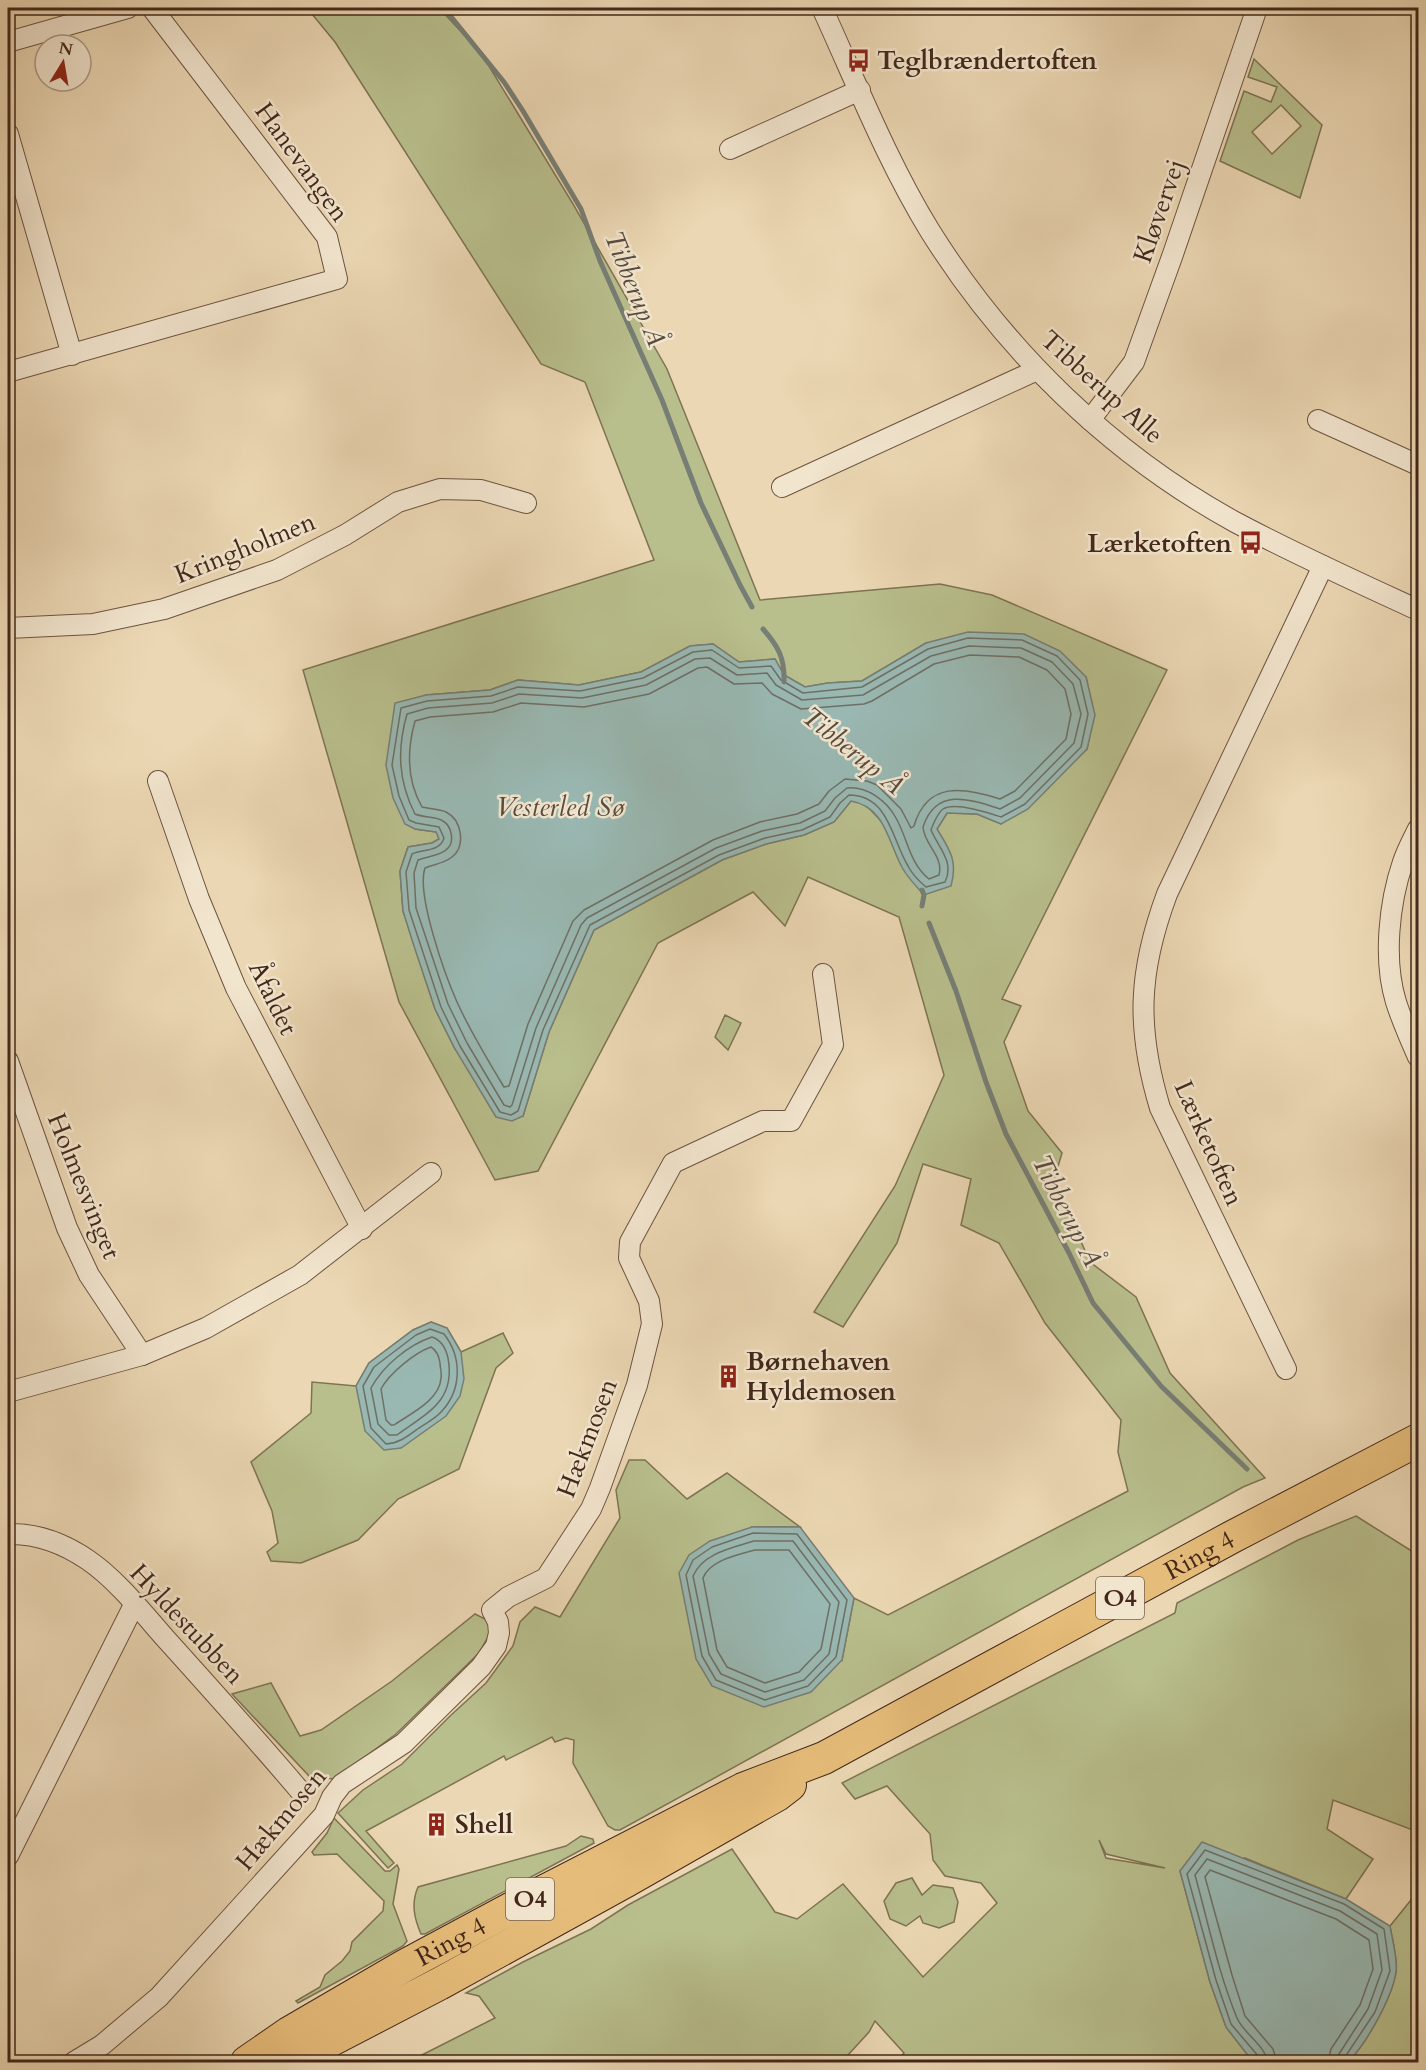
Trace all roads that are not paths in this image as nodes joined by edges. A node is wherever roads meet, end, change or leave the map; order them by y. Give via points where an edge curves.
1 (128, 8) edge
2 (152, 8) edge
3 (822, 8) edge
4 (1257, 8) edge
5 (8, 42) edge
6 (860, 90) junction
7 (8, 134) edge
8 (730, 149) dead end
9 (72, 354) junction
10 (1037, 370) junction
11 (8, 372) edge
12 (1090, 420) junction
13 (1318, 420) dead end
14 (1419, 465) edge
15 (782, 487) dead end
16 (526, 503) dead end
17 (1323, 566) junction
18 (1419, 610) edge
19 (8, 628) edge
20 (158, 781) dead end
21 (1419, 828) edge
22 (823, 974) dead end
23 (1419, 1057) edge
24 (8, 1061) edge
25 (431, 1173) dead end
26 (362, 1229) junction
27 (142, 1355) junction
28 (1286, 1369) dead end
29 (8, 1392) edge
30 (1419, 1440) edge
31 (8, 1534) edge
32 (135, 1604) junction
33 (824, 1758) junction
34 (301, 1792) dead end
35 (8, 1856) edge
36 (74, 2062) edge
37 (247, 2062) edge
38 (290, 2062) edge

1 - 5 street
2 - 9 street, Hanevangen via 327,237 337,279
3 - 6 street, Tibberup Alle
4 - 12 street, Kløvervej via 1134,362
6 - 8 street
6 - 10 street, Tibberup Alle via 889,155 930,230 974,297
7 - 9 street
9 - 11 street, Hanevangen
10 - 12 street, Tibberup Alle
10 - 15 street
12 - 17 street, Tibberup Alle via 1182,489 1234,521
13 - 14 street
16 - 19 street, Kringholmen via 481,490 440,489 398,502 277,570 164,609 93,624
17 - 18 street, Tibberup Alle
17 - 28 street, Lærketoften via 1167,894 1152,938 1143,996 1144,1039 1160,1108
20 - 26 street, Åfaldet via 236,988
21 - 23 street via 1403,861 1392,909 1389,952 1395,999
22 - 36 street, Hækmosen via 833,1045 791,1121 763,1122 673,1163 630,1242 629,1258 651,1312 648,1346 620,1436 591,1509 546,1578 508,1597 492,1610 499,1633 496,1646 481,1667 405,1743 342,1784 324,1815 159,1996 102,2045
24 - 27 street, Holmesvinget via 67,1228 89,1275
25 - 26 street
26 - 27 street via 300,1275 206,1328
27 - 29 street
30 - 33 main road, Ring 4 / O4
31 - 32 street, Hyldestubben via 43,1536 66,1546 90,1561
32 - 34 street, Hyldestubben
32 - 35 street
33 - 37 main road, Ring 4 / O4 via 743,1789 517,1906 404,1966
33 - 38 main road, Ring 4 / O4 via 777,1795 627,1881

